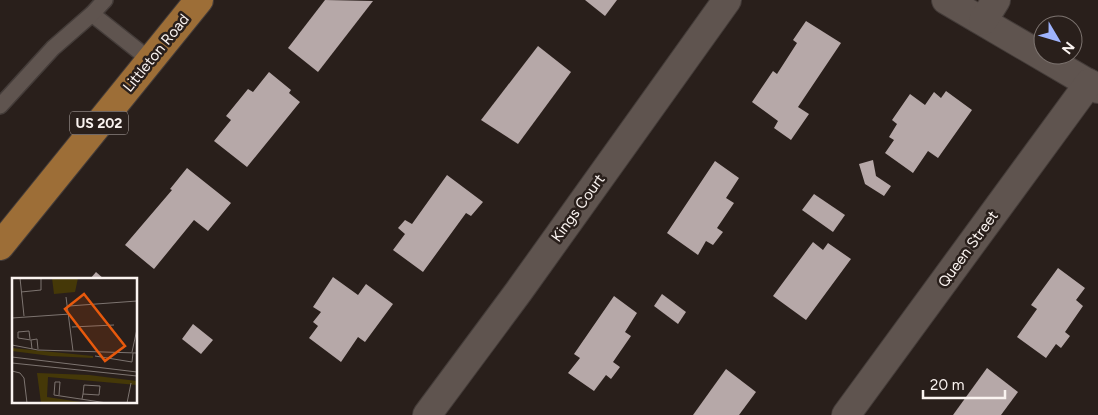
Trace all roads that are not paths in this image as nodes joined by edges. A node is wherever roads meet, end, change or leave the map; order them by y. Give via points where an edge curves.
1 (105, 0) edge
2 (199, 0) edge
3 (727, 0) edge
4 (946, 0) edge
5 (990, 10) edge
6 (92, 14) junction
7 (150, 60) junction
8 (1093, 86) edge
9 (0, 106) edge
10 (0, 246) edge
11 (427, 415) edge
12 (846, 415) edge

1 - 6 lane
2 - 7 main road, Littleton Road / US 202
3 - 11 street, Kings Court
4 - 5 street
5 - 8 street
6 - 7 lane
6 - 9 lane via 53,48
7 - 10 main road, Littleton Road / US 202
8 - 12 street, Queen Street

